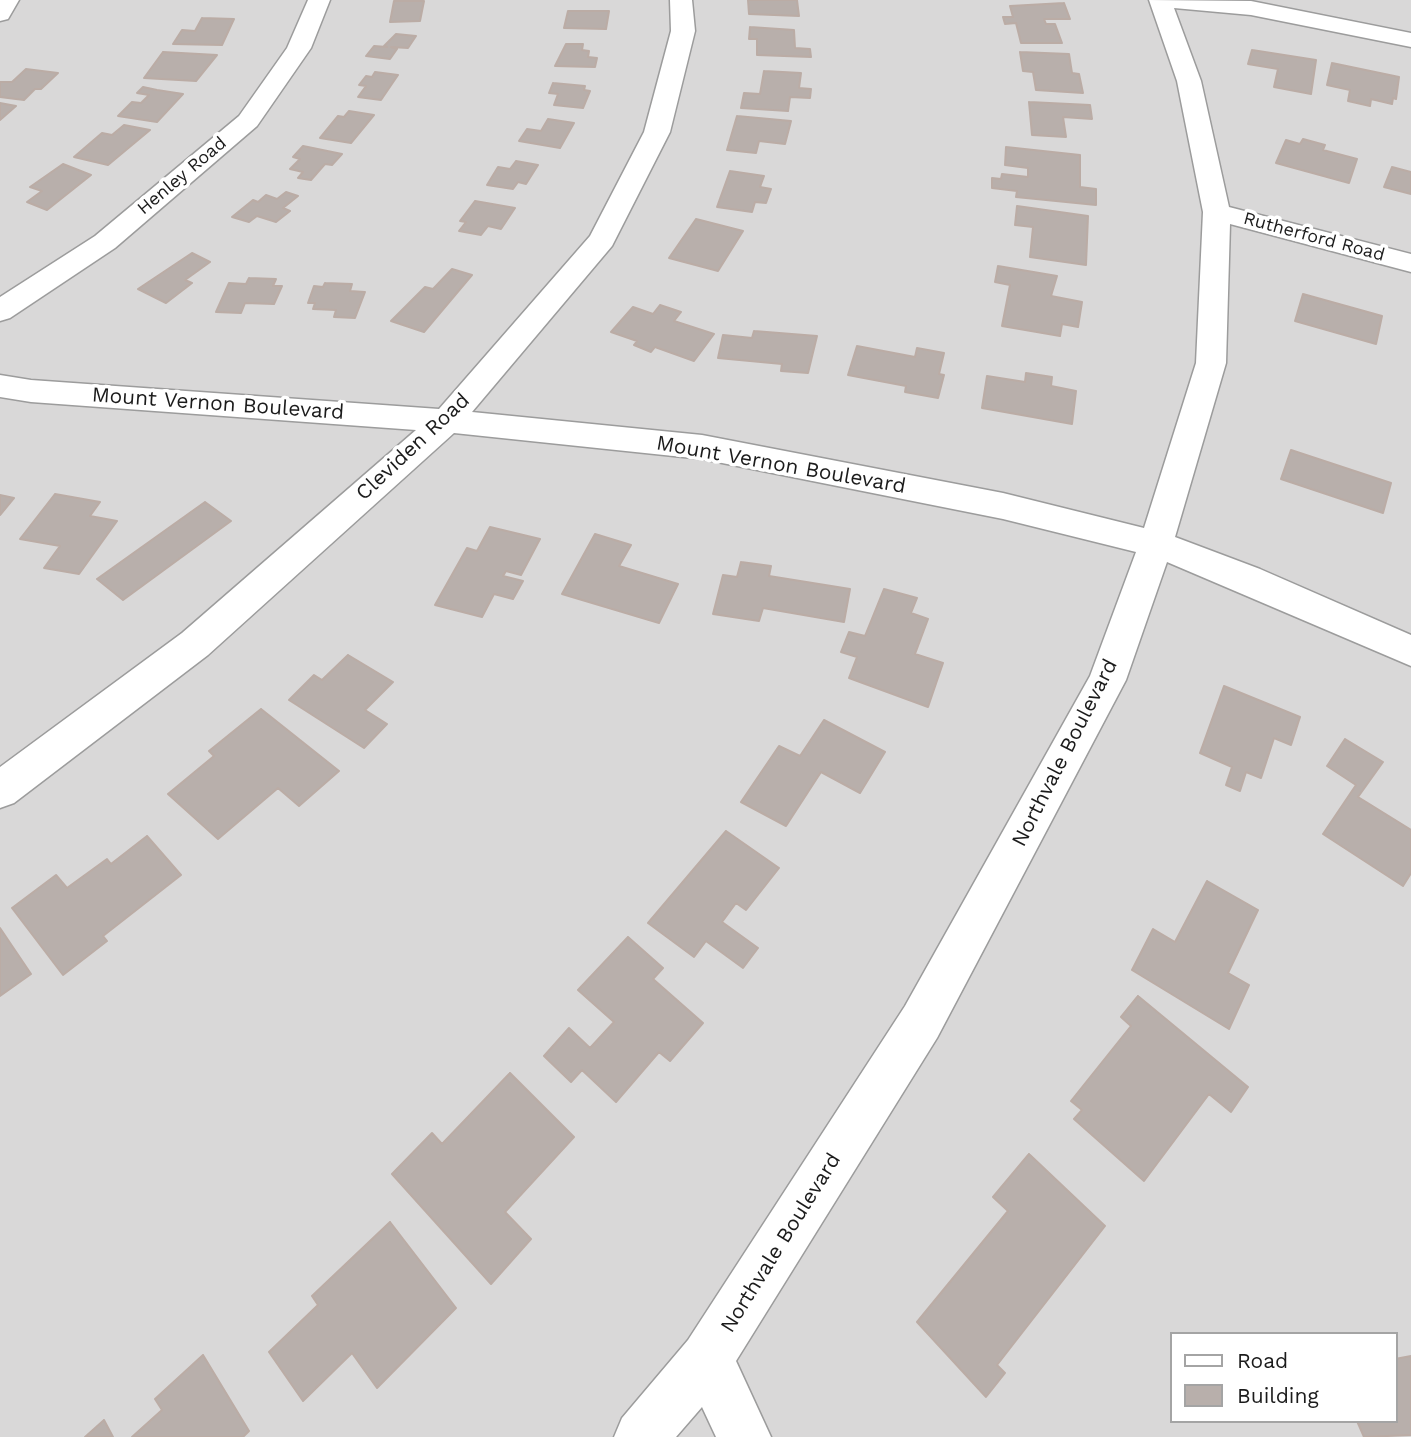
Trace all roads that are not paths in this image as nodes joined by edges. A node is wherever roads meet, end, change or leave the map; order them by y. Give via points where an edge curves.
1 (8, 0) edge
2 (319, 0) edge
3 (681, 0) edge
4 (1160, 0) edge
5 (0, 14) edge
6 (1411, 40) edge
7 (1217, 212) junction
8 (1411, 263) edge
9 (0, 311) edge
10 (0, 386) edge
11 (447, 421) junction
12 (1156, 544) junction
13 (1411, 651) edge
14 (0, 790) edge
15 (707, 1359) junction
16 (640, 1437) edge
17 (744, 1437) edge

1 - 5 street
2 - 9 street, Henley Road via 299,48 248,121 105,242
3 - 11 street, Cleviden Road via 683,31 657,132 602,240
4 - 6 street via 1251,8
4 - 7 street, Northvale Boulevard via 1189,82
7 - 8 street, Rutherford Road
7 - 12 street, Northvale Boulevard via 1211,363
10 - 11 street, Mount Vernon Boulevard
11 - 12 street, Mount Vernon Boulevard via 702,447 1003,506
11 - 14 street, Cleviden Road via 195,644
12 - 13 street, Mount Vernon Boulevard
12 - 15 street, Northvale Boulevard via 1107,681 921,1022
15 - 16 street, Northvale Boulevard
15 - 17 street

